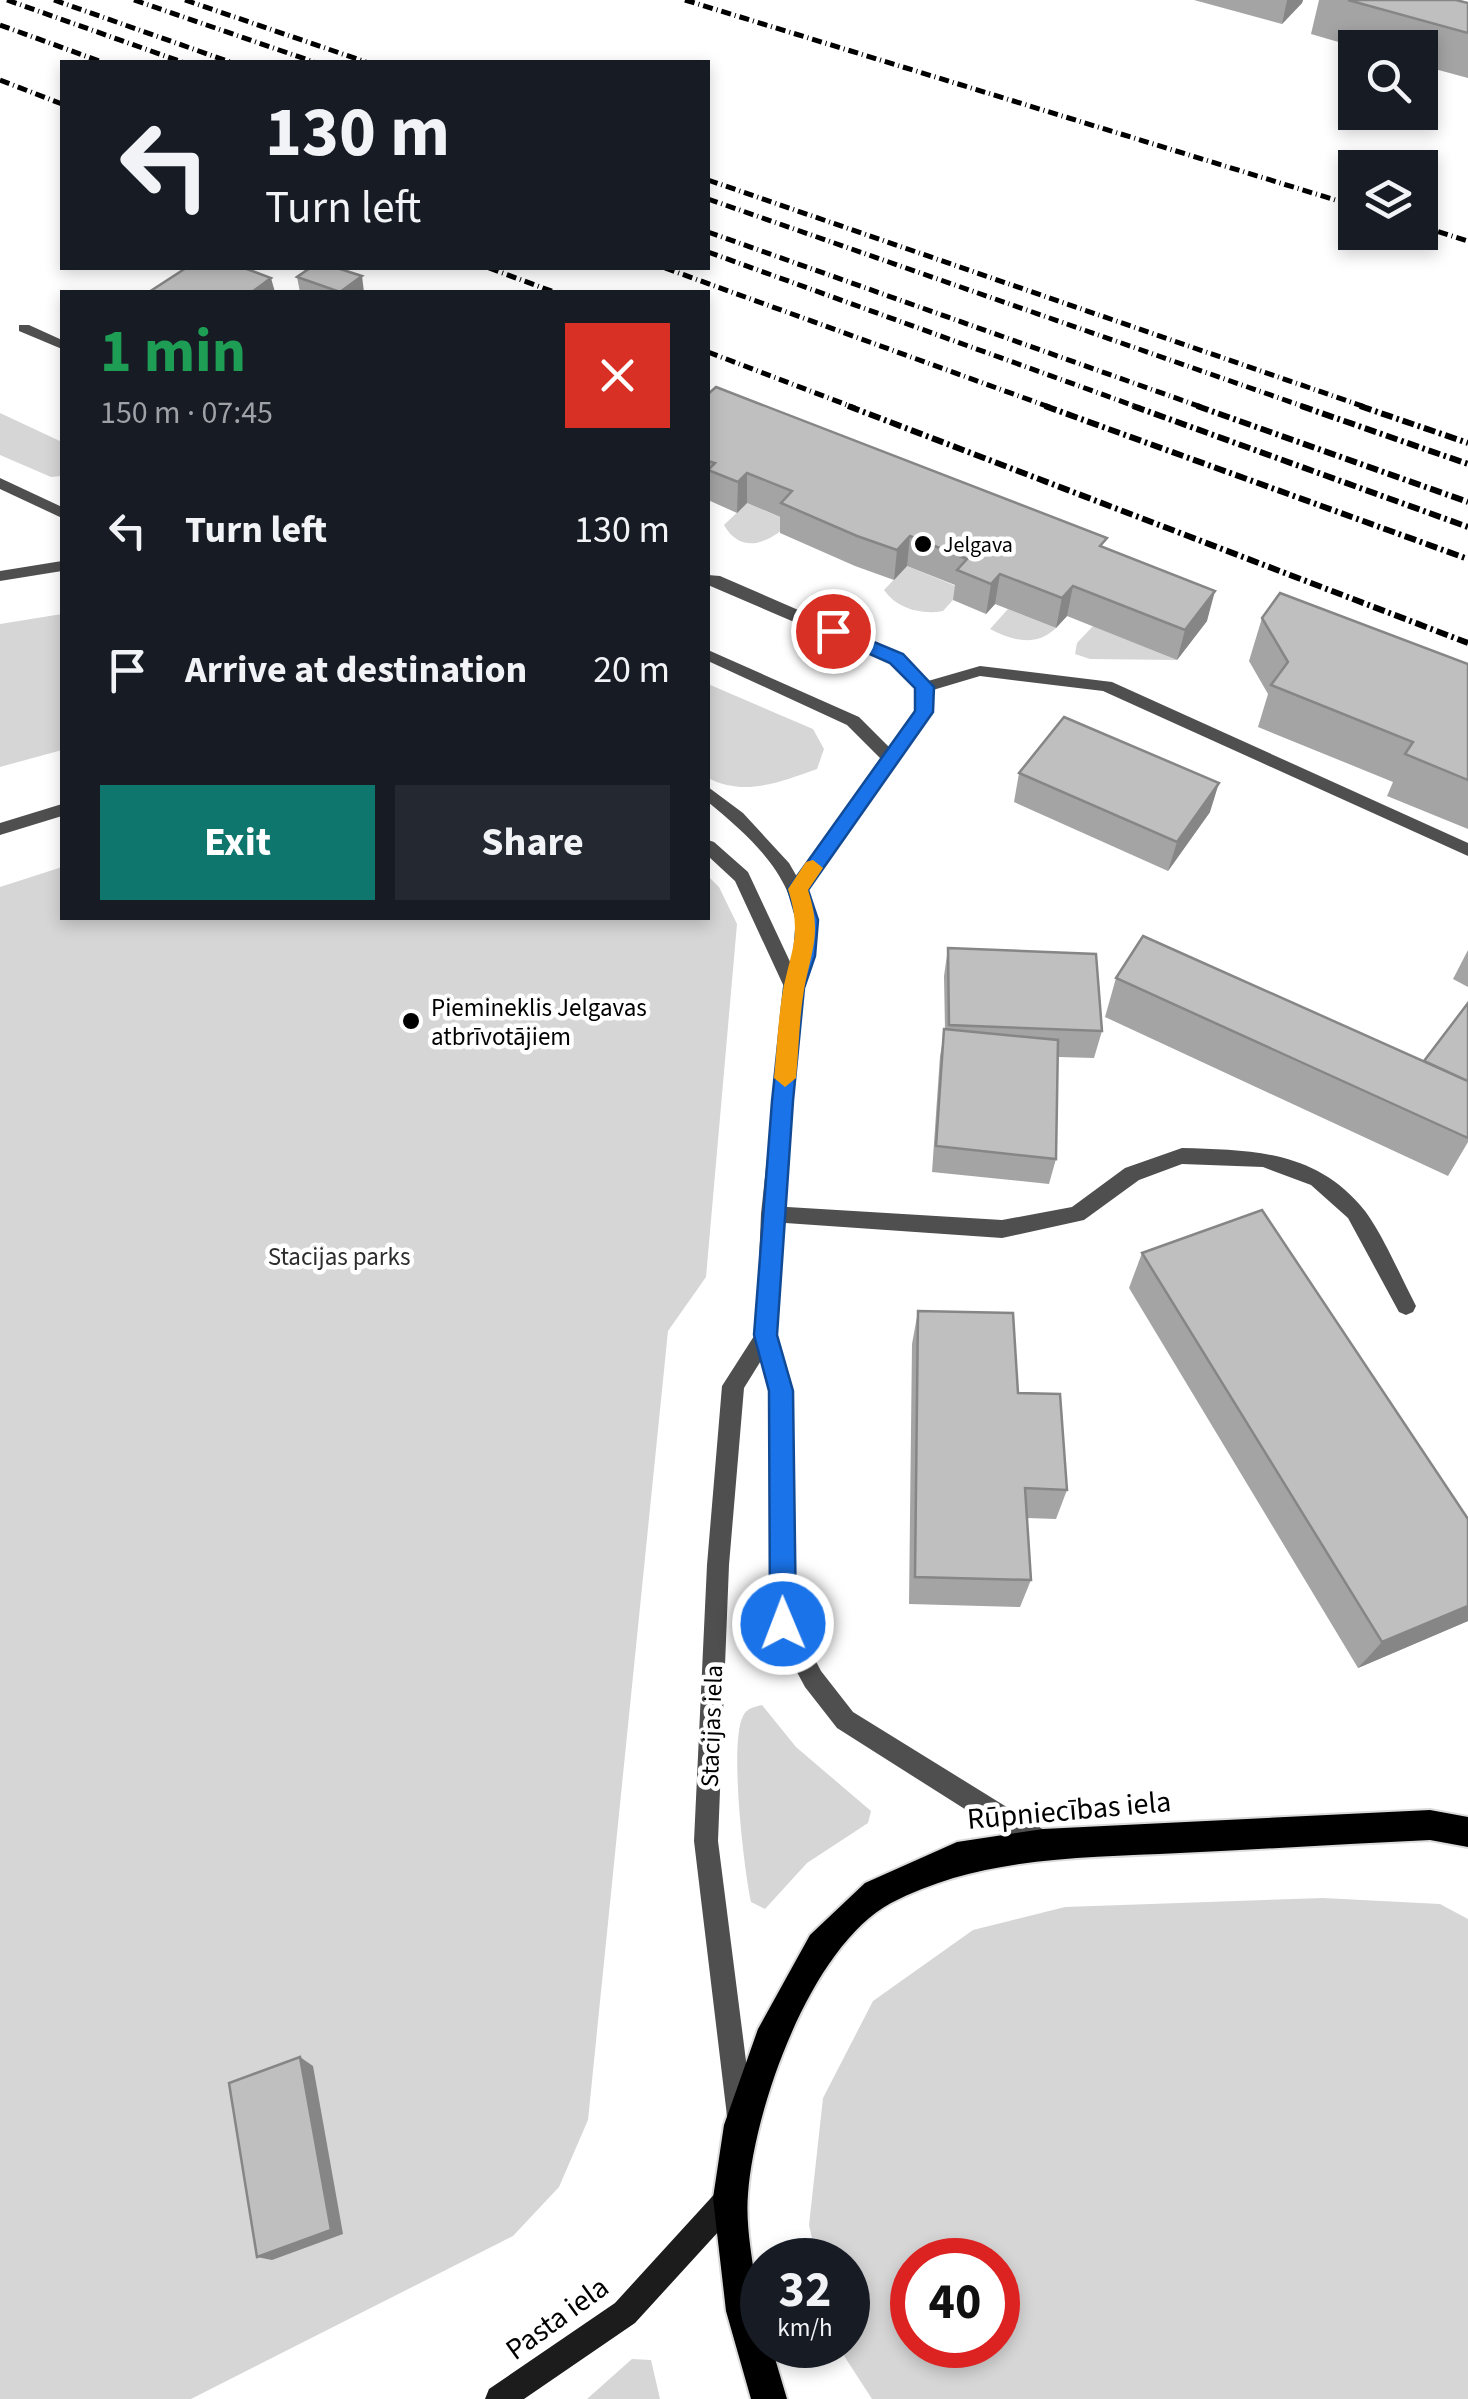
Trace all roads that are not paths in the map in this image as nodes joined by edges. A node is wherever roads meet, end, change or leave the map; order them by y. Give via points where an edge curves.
1 (24, 328) dead end
2 (60, 344) edge
3 (0, 484) edge
4 (60, 512) edge
5 (60, 566) edge
6 (0, 576) edge
7 (710, 580) edge
8 (710, 656) edge
9 (925, 687) junction
10 (890, 758) junction
11 (710, 794) edge
12 (60, 811) edge
13 (0, 829) edge
14 (710, 848) edge
15 (1468, 850) edge
16 (798, 889) junction
17 (794, 988) junction
18 (771, 1214) junction
19 (1406, 1306) dead end
20 (766, 1335) junction
21 (1468, 1832) edge
22 (1043, 1844) junction
23 (741, 2125) junction
24 (730, 2198) junction
25 (499, 2399) edge
26 (769, 2399) edge

1 - 2 street
3 - 4 street
5 - 6 street
7 - 9 street via 896,659
8 - 10 street via 853,721
9 - 10 street via 924,712
9 - 15 street via 980,671 1106,686
10 - 16 street
11 - 16 street
12 - 13 street
14 - 17 street via 742,877
16 - 17 street via 808,920
17 - 18 street
18 - 19 street via 1002,1229 1077,1214 1132,1174 1182,1156 1264,1159 1318,1180 1356,1212
18 - 20 street
20 - 22 street via 781,1391 783,1624 845,1720
20 - 23 street, Stacijas iela via 733,1386 706,1841
21 - 22 main road, Rūpniecības iela via 1430,1824
22 - 23 main road, Rūpniecības iela via 956,1858 876,1894 821,1946 770,2041
23 - 24 main road, Rūpniecības iela
24 - 25 main road, Pasta iela via 625,2313
24 - 26 main road, Rūpniecības iela via 744,2311

